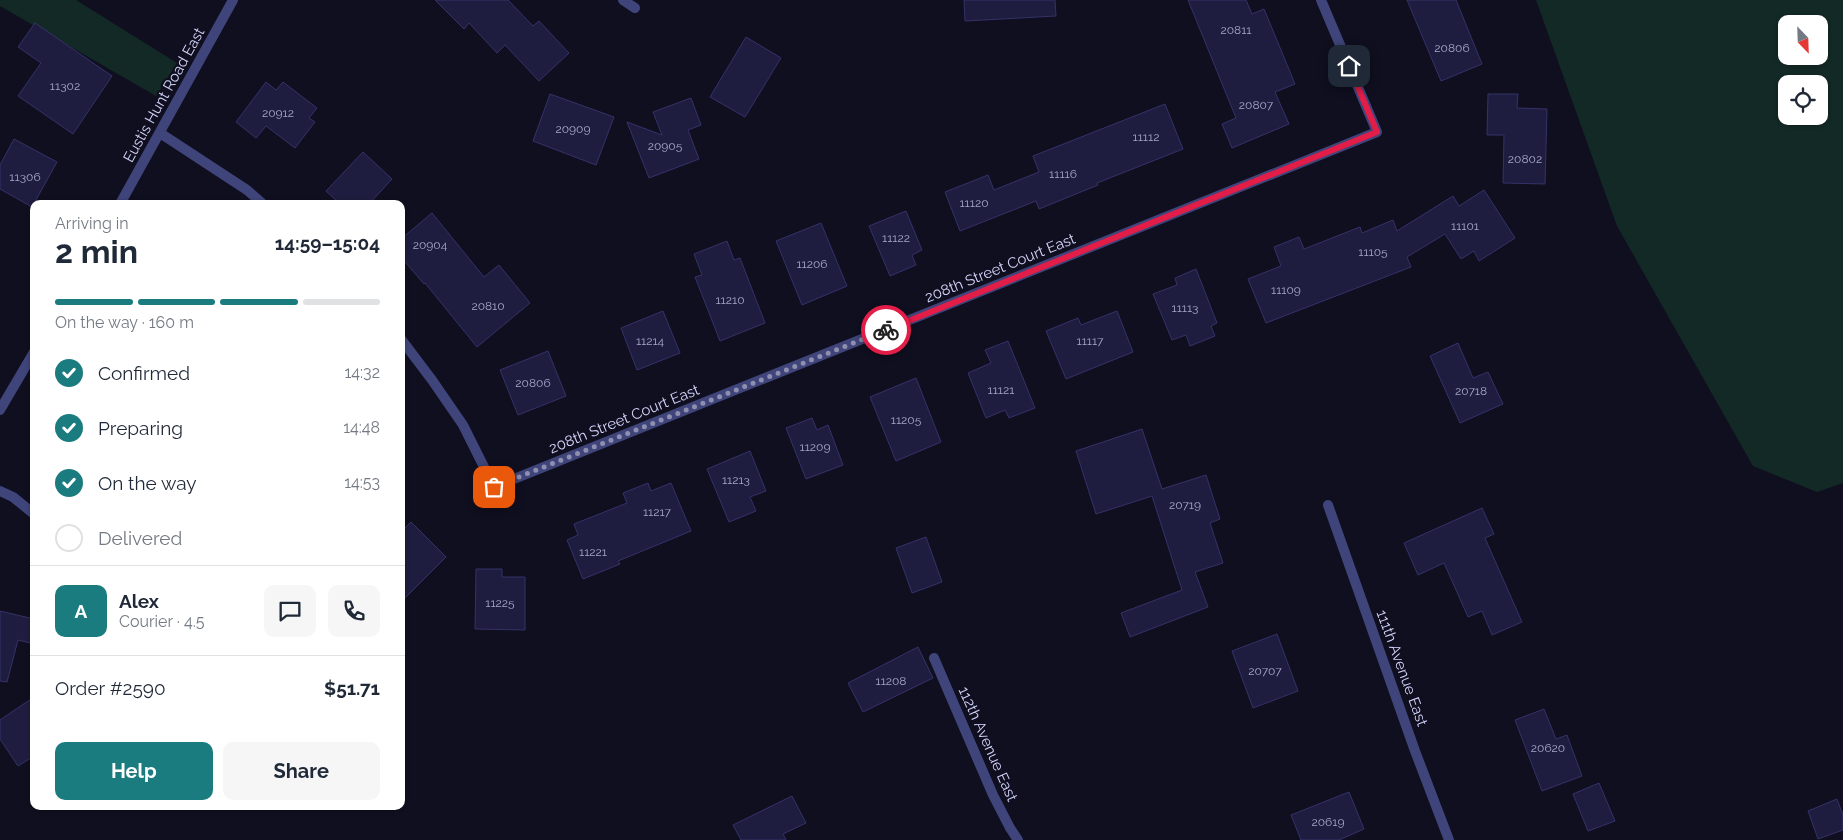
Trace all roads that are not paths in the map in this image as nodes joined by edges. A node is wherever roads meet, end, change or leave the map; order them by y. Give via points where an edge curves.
1 (233, 0) edge
2 (622, 0) edge
3 (1320, 0) edge
4 (636, 8) dead end
5 (160, 133) junction
6 (122, 200) edge
7 (258, 200) edge
8 (405, 344) edge
9 (30, 359) edge
10 (0, 410) edge
11 (0, 491) edge
12 (1328, 505) dead end
13 (30, 511) edge
14 (934, 658) dead end
15 (1018, 840) edge
16 (1450, 840) edge

1 - 5 street, Eustis Hunt Road East
2 - 4 street
3 - 8 street, 208th Street Court East via 1377,132 494,487 463,425
5 - 6 street, Eustis Hunt Road East
5 - 7 street
9 - 10 street
11 - 13 street
12 - 16 street, 111th Avenue East
14 - 15 street, 112th Avenue East via 993,795

